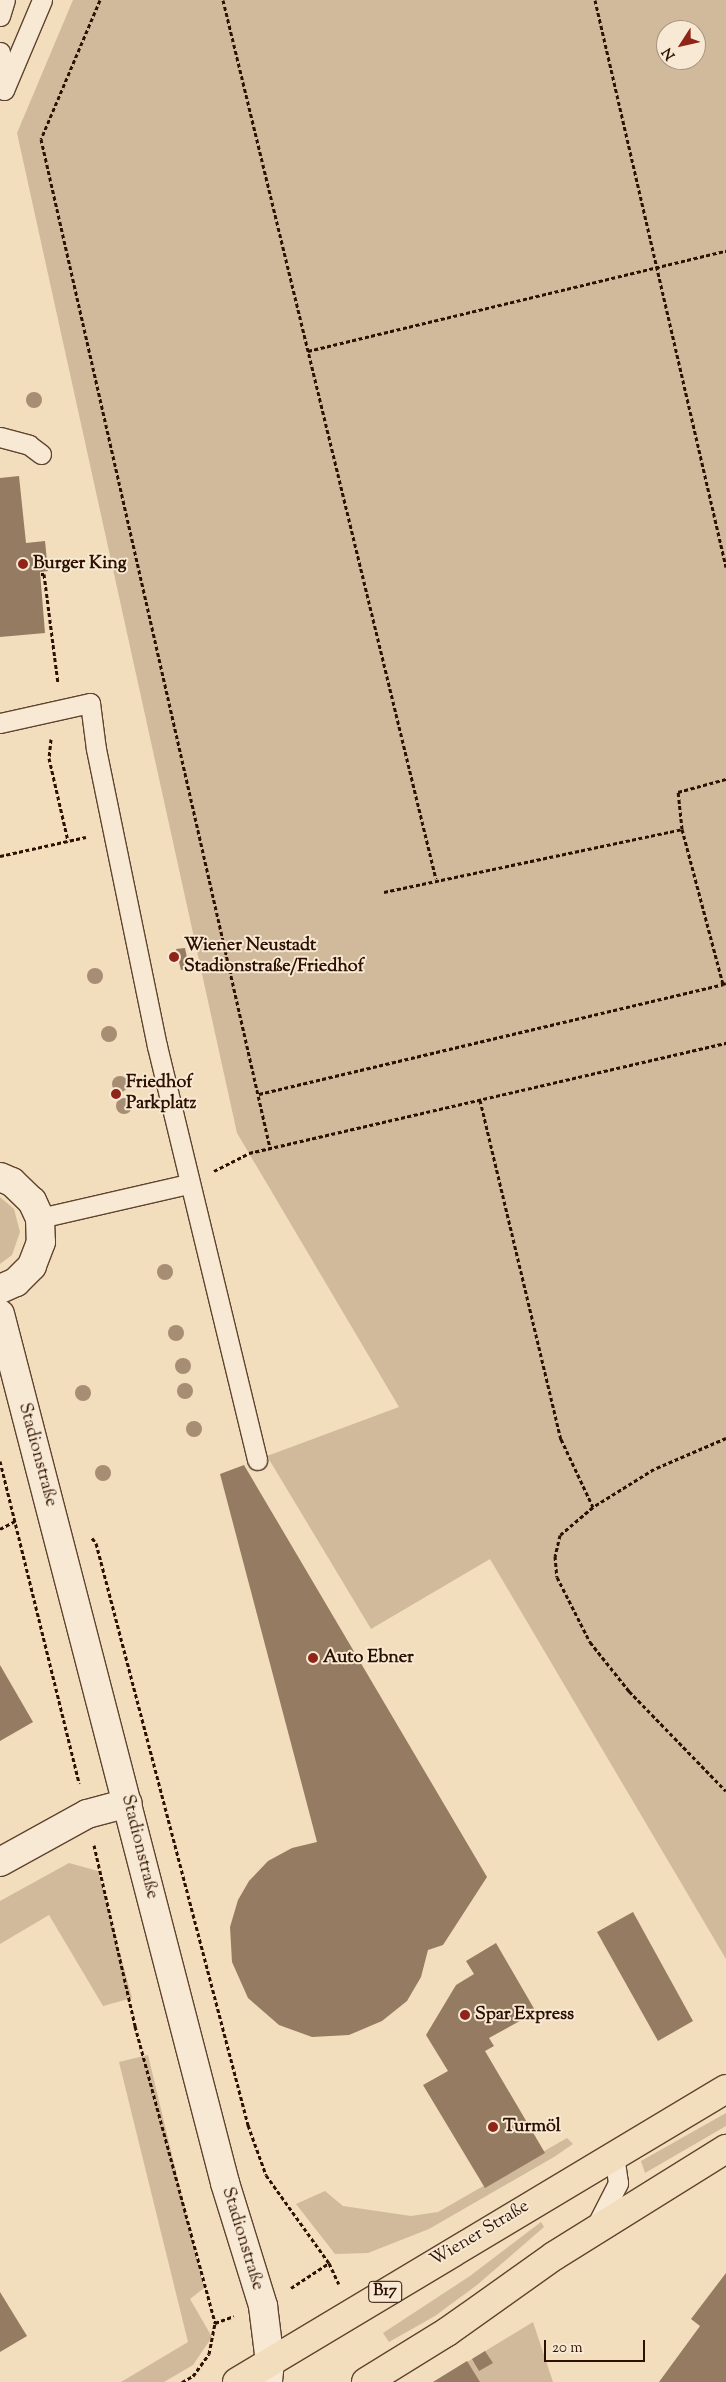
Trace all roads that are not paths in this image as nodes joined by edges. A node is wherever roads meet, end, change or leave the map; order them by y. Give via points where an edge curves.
1 (5, 0) edge
2 (42, 0) edge
3 (0, 16) edge
4 (0, 52) edge
5 (2, 92) edge
6 (0, 437) edge
7 (41, 454) dead end
8 (0, 723) edge
9 (0, 1177) edge
10 (189, 1184) junction
11 (40, 1218) junction
12 (0, 1289) edge
13 (0, 1314) edge
14 (257, 1460) dead end
15 (128, 1802) junction
16 (0, 1862) edge
17 (726, 2089) edge
18 (726, 2149) edge
19 (614, 2153) junction
20 (593, 2231) junction
21 (269, 2372) edge
22 (237, 2382) edge
23 (366, 2382) edge

1 - 3 lane
2 - 5 lane
4 - 5 lane
6 - 7 lane via 29,445
8 - 10 lane via 90,704 96,750
9 - 11 street via 12,1182 32,1201
10 - 11 lane
10 - 14 lane
11 - 12 street via 41,1242 32,1266 16,1282
13 - 15 street, Stadionstraße
15 - 16 street via 86,1814
15 - 21 street, Stadionstraße via 225,2183 263,2306
17 - 19 main road, Wiener Straße / B17
18 - 20 main road
19 - 20 lane via 618,2183
19 - 21 main road, Wiener Straße / B17
20 - 23 main road via 447,2332
21 - 22 main road, Wiener Straße / B17

